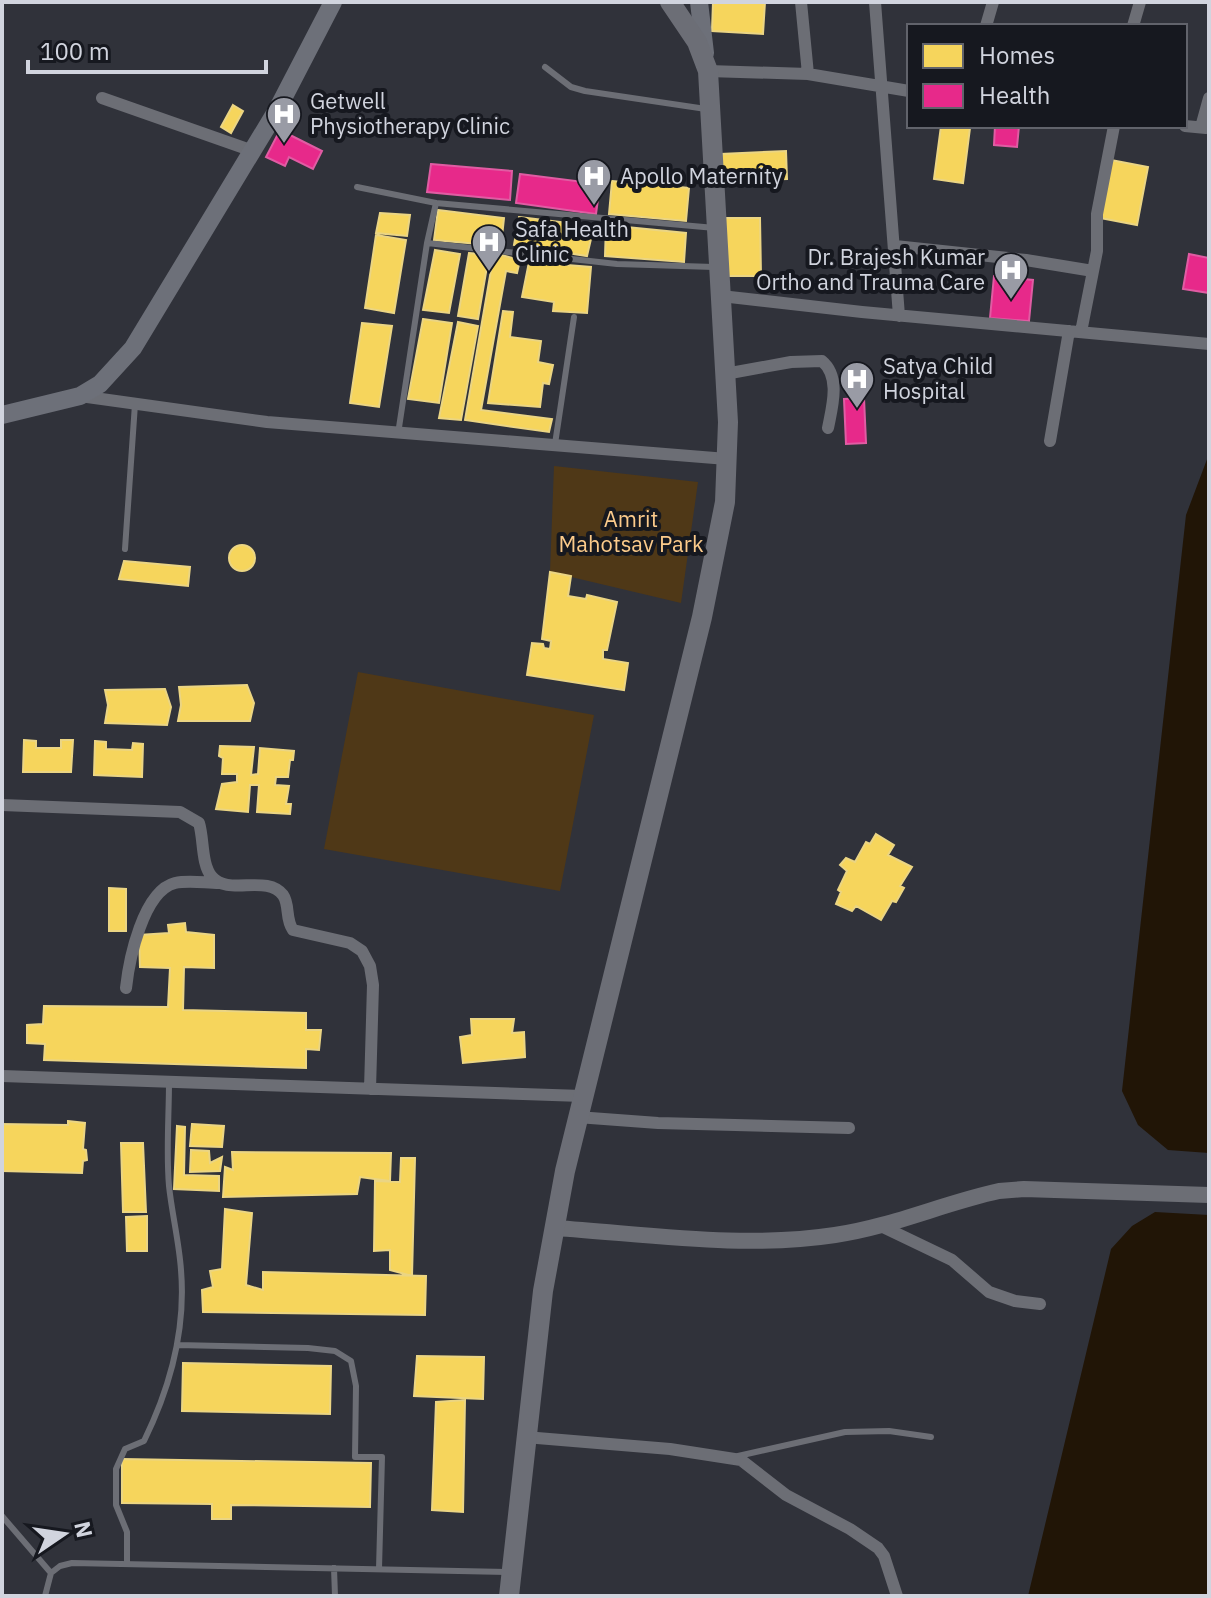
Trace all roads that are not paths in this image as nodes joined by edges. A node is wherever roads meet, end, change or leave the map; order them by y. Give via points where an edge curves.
1 (333, 2) edge
2 (670, 2) edge
3 (699, 2) edge
4 (801, 2) edge
5 (875, 2) edge
6 (993, 2) edge
7 (1140, 2) edge
8 (987, 24) edge
9 (1134, 24) edge
10 (545, 67) dead end
11 (708, 71) junction
12 (808, 74) junction
13 (882, 88) junction
14 (907, 91) edge
15 (102, 98) dead end
16 (1209, 98) edge
17 (709, 110) junction
18 (1114, 128) edge
19 (1205, 128) edge
20 (253, 151) junction
21 (357, 187) dead end
22 (436, 203) junction
23 (716, 229) junction
24 (427, 243) junction
25 (895, 246) junction
26 (719, 267) junction
27 (1093, 271) junction
28 (721, 296) junction
29 (899, 316) junction
30 (574, 317) dead end
31 (1075, 332) junction
32 (1209, 344) edge
33 (725, 374) junction
34 (80, 396) junction
35 (135, 404) junction
36 (2, 415) edge
37 (828, 428) dead end
38 (398, 434) junction
39 (1050, 441) dead end
40 (555, 445) junction
41 (727, 459) junction
42 (125, 549) dead end
43 (2, 805) edge
44 (219, 883) junction
45 (126, 988) dead end
46 (2, 1076) edge
47 (169, 1082) junction
48 (370, 1089) junction
49 (582, 1096) junction
50 (577, 1117) junction
51 (849, 1128) dead end
52 (1209, 1195) edge
53 (879, 1225) junction
54 (555, 1228) junction
55 (1040, 1304) dead end
56 (177, 1345) junction
57 (525, 1437) junction
58 (931, 1437) dead end
59 (731, 1457) junction
60 (2, 1516) edge
61 (127, 1564) junction
62 (334, 1568) junction
63 (379, 1569) junction
64 (511, 1572) junction
65 (51, 1573) junction
66 (45, 1596) edge
67 (335, 1596) edge
68 (509, 1596) edge
69 (897, 1596) edge

1 - 20 main road
2 - 11 main road via 697,42
3 - 11 main road
4 - 12 street
5 - 13 street
6 - 8 street
7 - 9 street
10 - 17 lane via 585,91
11 - 12 street
11 - 17 main road
12 - 13 street
13 - 14 street
13 - 25 street
15 - 20 street
16 - 19 street
17 - 23 main road
18 - 27 street via 1097,214
20 - 34 main road via 133,348 100,384
21 - 22 lane
22 - 23 lane
22 - 24 lane
23 - 26 main road
24 - 26 lane via 617,264
24 - 38 lane
25 - 27 street
25 - 29 street
26 - 28 main road
27 - 31 street
28 - 29 street
28 - 33 main road
29 - 31 street
30 - 40 lane
31 - 32 street
31 - 39 street
33 - 37 street via 822,361 833,381
33 - 41 main road
34 - 35 street
34 - 36 main road
35 - 38 street
35 - 42 lane
38 - 40 street
40 - 41 street
41 - 49 main road via 725,502 702,617
43 - 44 street via 180,812 199,823 208,869
44 - 45 street via 184,882 163,889 135,940
44 - 48 street via 278,891 293,930 350,943 362,951 373,985
46 - 47 street
47 - 48 street
47 - 56 lane via 169,1181 183,1297
48 - 49 street
49 - 50 main road
50 - 51 street
50 - 54 main road
52 - 53 street via 999,1191
53 - 54 street via 778,1241
53 - 55 street via 952,1260 989,1292
54 - 57 main road
56 - 61 lane via 157,1415 144,1441 125,1449 116,1469 116,1505 127,1532
56 - 63 lane via 308,1348 335,1351 351,1361 355,1457 382,1457
57 - 59 street
57 - 64 main road
58 - 59 lane via 845,1432
59 - 69 street via 796,1502 878,1548
60 - 65 lane
61 - 62 lane
61 - 65 lane via 72,1563
62 - 63 lane
62 - 67 lane
63 - 64 lane
64 - 68 main road
65 - 66 lane

